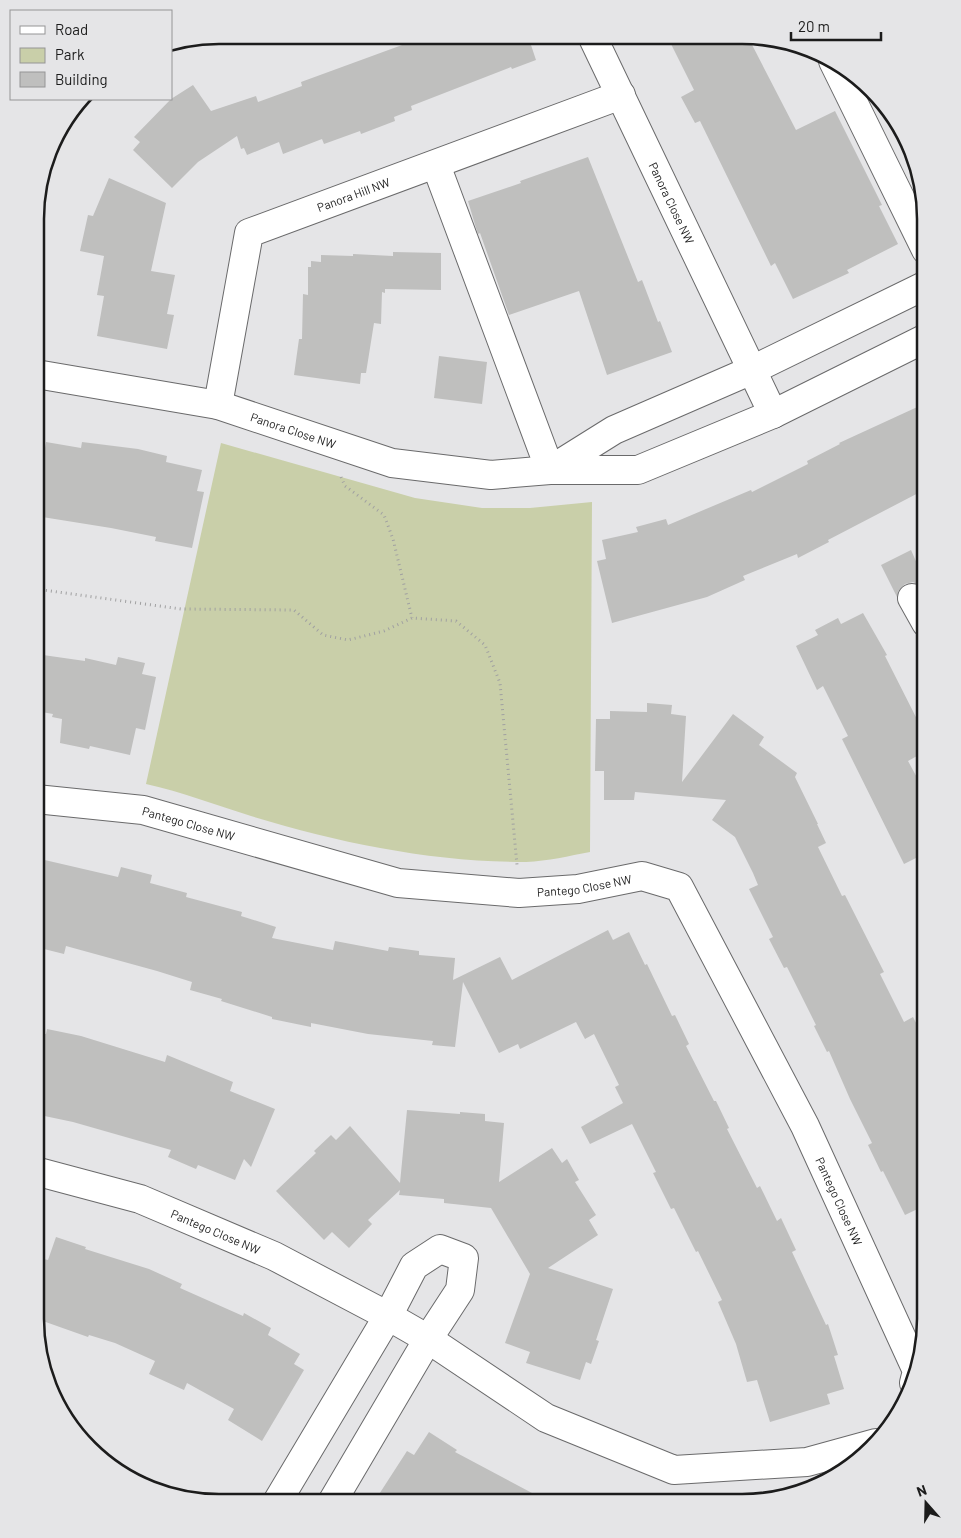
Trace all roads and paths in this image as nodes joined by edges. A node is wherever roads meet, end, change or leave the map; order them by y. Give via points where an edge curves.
1 (596, 44) edge
2 (839, 73) edge
3 (621, 95) junction
4 (436, 165) junction
5 (917, 232) edge
6 (917, 289) edge
7 (917, 342) edge
8 (752, 370) junction
9 (44, 375) edge
10 (218, 405) junction
11 (773, 414) junction
12 (346, 448) junction
13 (550, 470) junction
14 (44, 590) edge
15 (912, 598) dead end
16 (917, 607) edge
17 (412, 618) junction
18 (44, 800) edge
19 (519, 893) junction
20 (44, 1173) edge
21 (388, 1316) junction
22 (428, 1339) junction
23 (912, 1361) edge
24 (862, 1447) edge
25 (283, 1494) edge
26 (337, 1494) edge

1 - 3 street, Panora Close NW
2 - 5 street
3 - 4 street, Panora Hill NW
3 - 8 street, Panora Close NW
4 - 10 street, Panora Hill NW via 249,234
4 - 13 street
6 - 8 street, Panora Close NW
7 - 11 street, Panora Close NW
8 - 11 street, Panora Close NW
8 - 13 street, Panora Close NW via 614,430
9 - 10 street, Panora Close NW
10 - 12 street, Panora Close NW
11 - 13 street, Panora Close NW via 638,470
12 - 13 street, Panora Close NW via 392,463 491,475
12 - 17 path via 339,472 345,486 384,515
14 - 17 path via 181,609 294,610 323,635 348,640 384,631
15 - 16 street
17 - 19 path via 456,621 485,645 488,652 500,683
18 - 19 street, Pantego Close NW via 143,810 398,883
19 - 23 street, Pantego Close NW via 578,889 642,876 679,887 805,1126
20 - 21 street, Pantego Close NW via 140,1199 274,1256
21 - 22 street, Pantego Close NW
21 - 22 street via 414,1266 440,1249 464,1258 460,1290
21 - 25 street
22 - 24 street, Pantego Close NW via 546,1418 674,1470 807,1462
22 - 26 street

